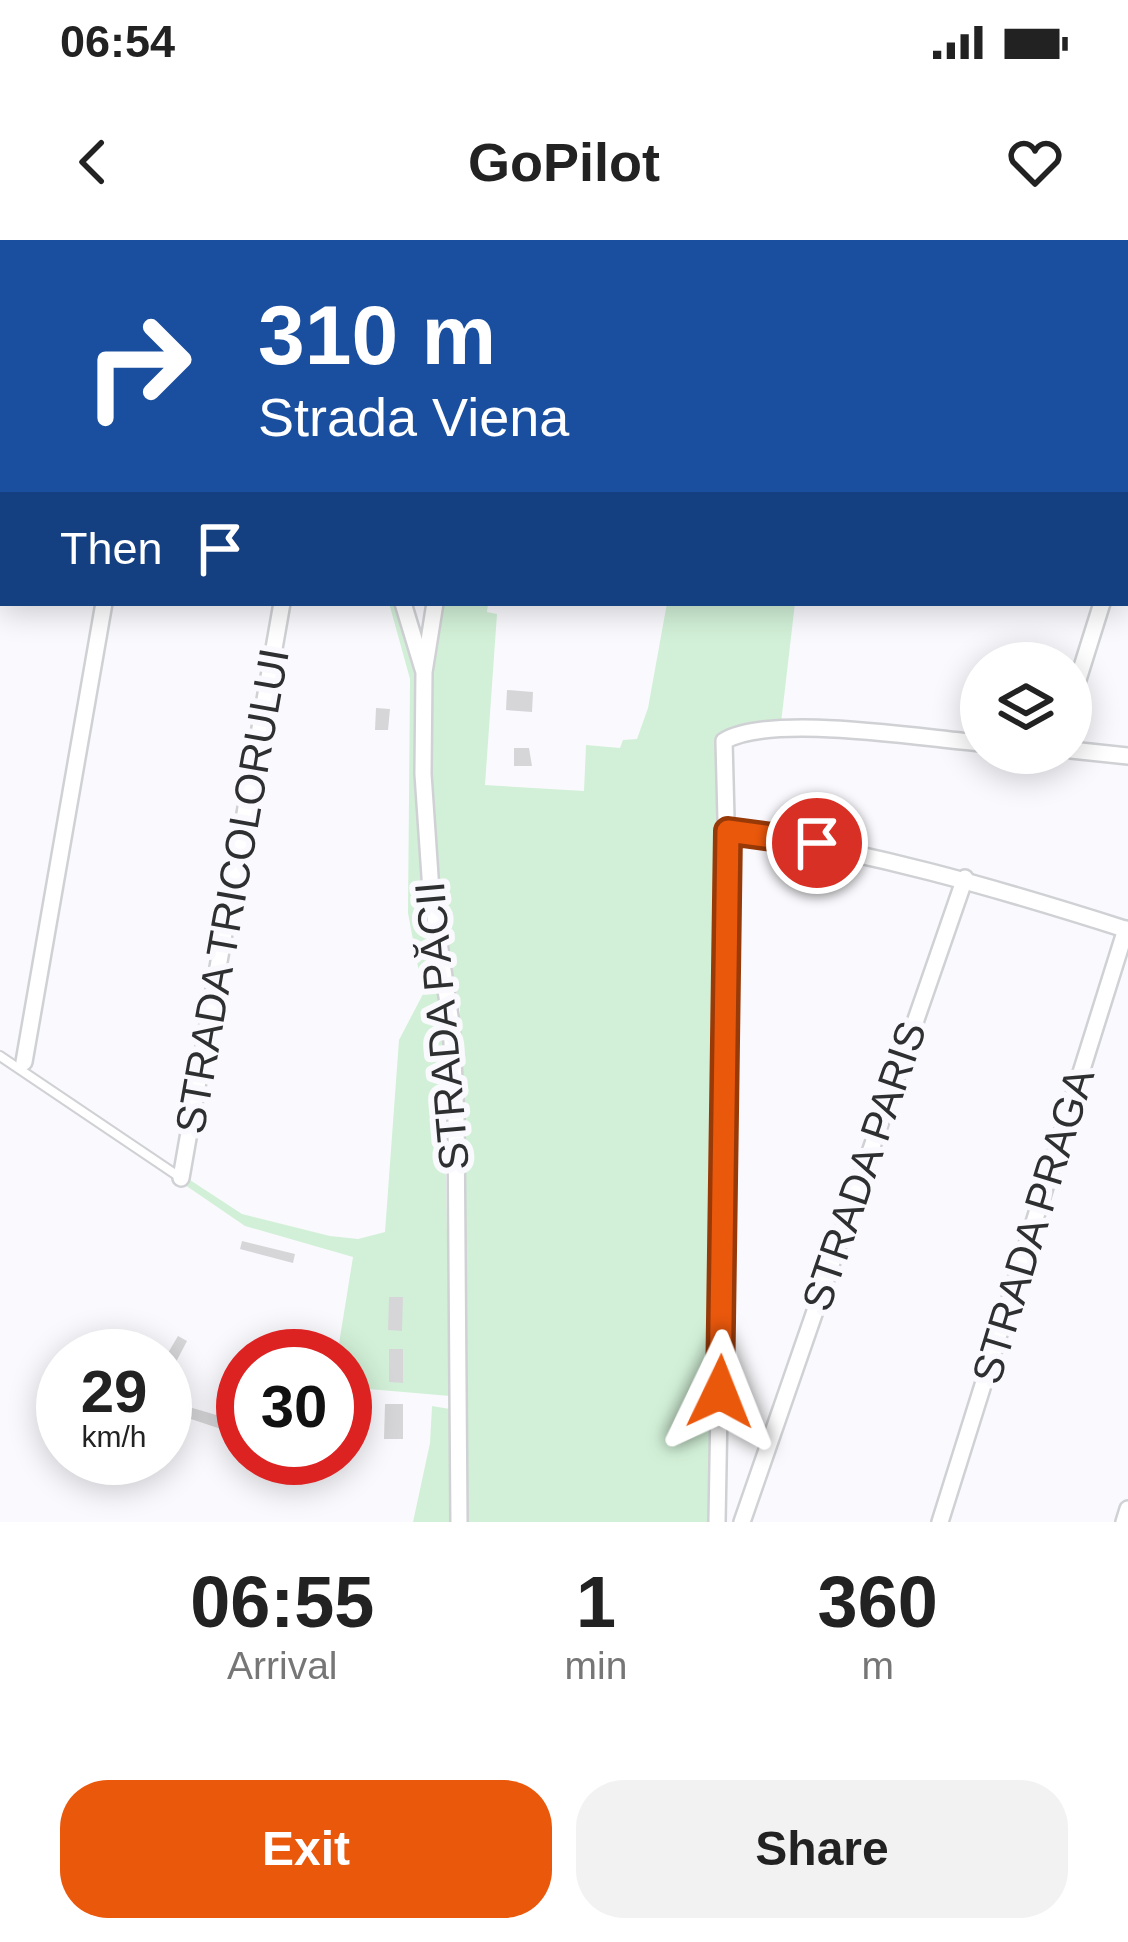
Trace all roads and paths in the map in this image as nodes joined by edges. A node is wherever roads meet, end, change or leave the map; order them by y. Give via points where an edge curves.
1 (103, 606) edge
2 (281, 606) edge
3 (404, 606) edge
4 (435, 606) edge
5 (1101, 606) edge
6 (1090, 642) edge
7 (424, 672) junction
8 (960, 740) edge
9 (1092, 752) edge
10 (1128, 756) edge
11 (728, 831) junction
12 (965, 878) junction
13 (1127, 930) edge
14 (0, 1056) edge
15 (24, 1062) dead end
16 (181, 1178) joint
17 (1128, 1509) edge
18 (459, 1522) edge
19 (718, 1522) edge
20 (742, 1522) edge
21 (940, 1522) edge
22 (1124, 1522) edge

1 - 15 street
2 - 16 street, STRADA TRICOLORULUI
3 - 7 street
4 - 7 street, STRADA PĂCII
5 - 6 street
7 - 18 street, STRADA PĂCII via 430,891 456,1119
8 - 11 street via 743,730 724,742
9 - 10 street
11 - 12 street
11 - 19 street
12 - 13 street
12 - 20 street, STRADA PARIS
13 - 21 street, STRADA PRAGA
14 - 16 lane
17 - 22 street

